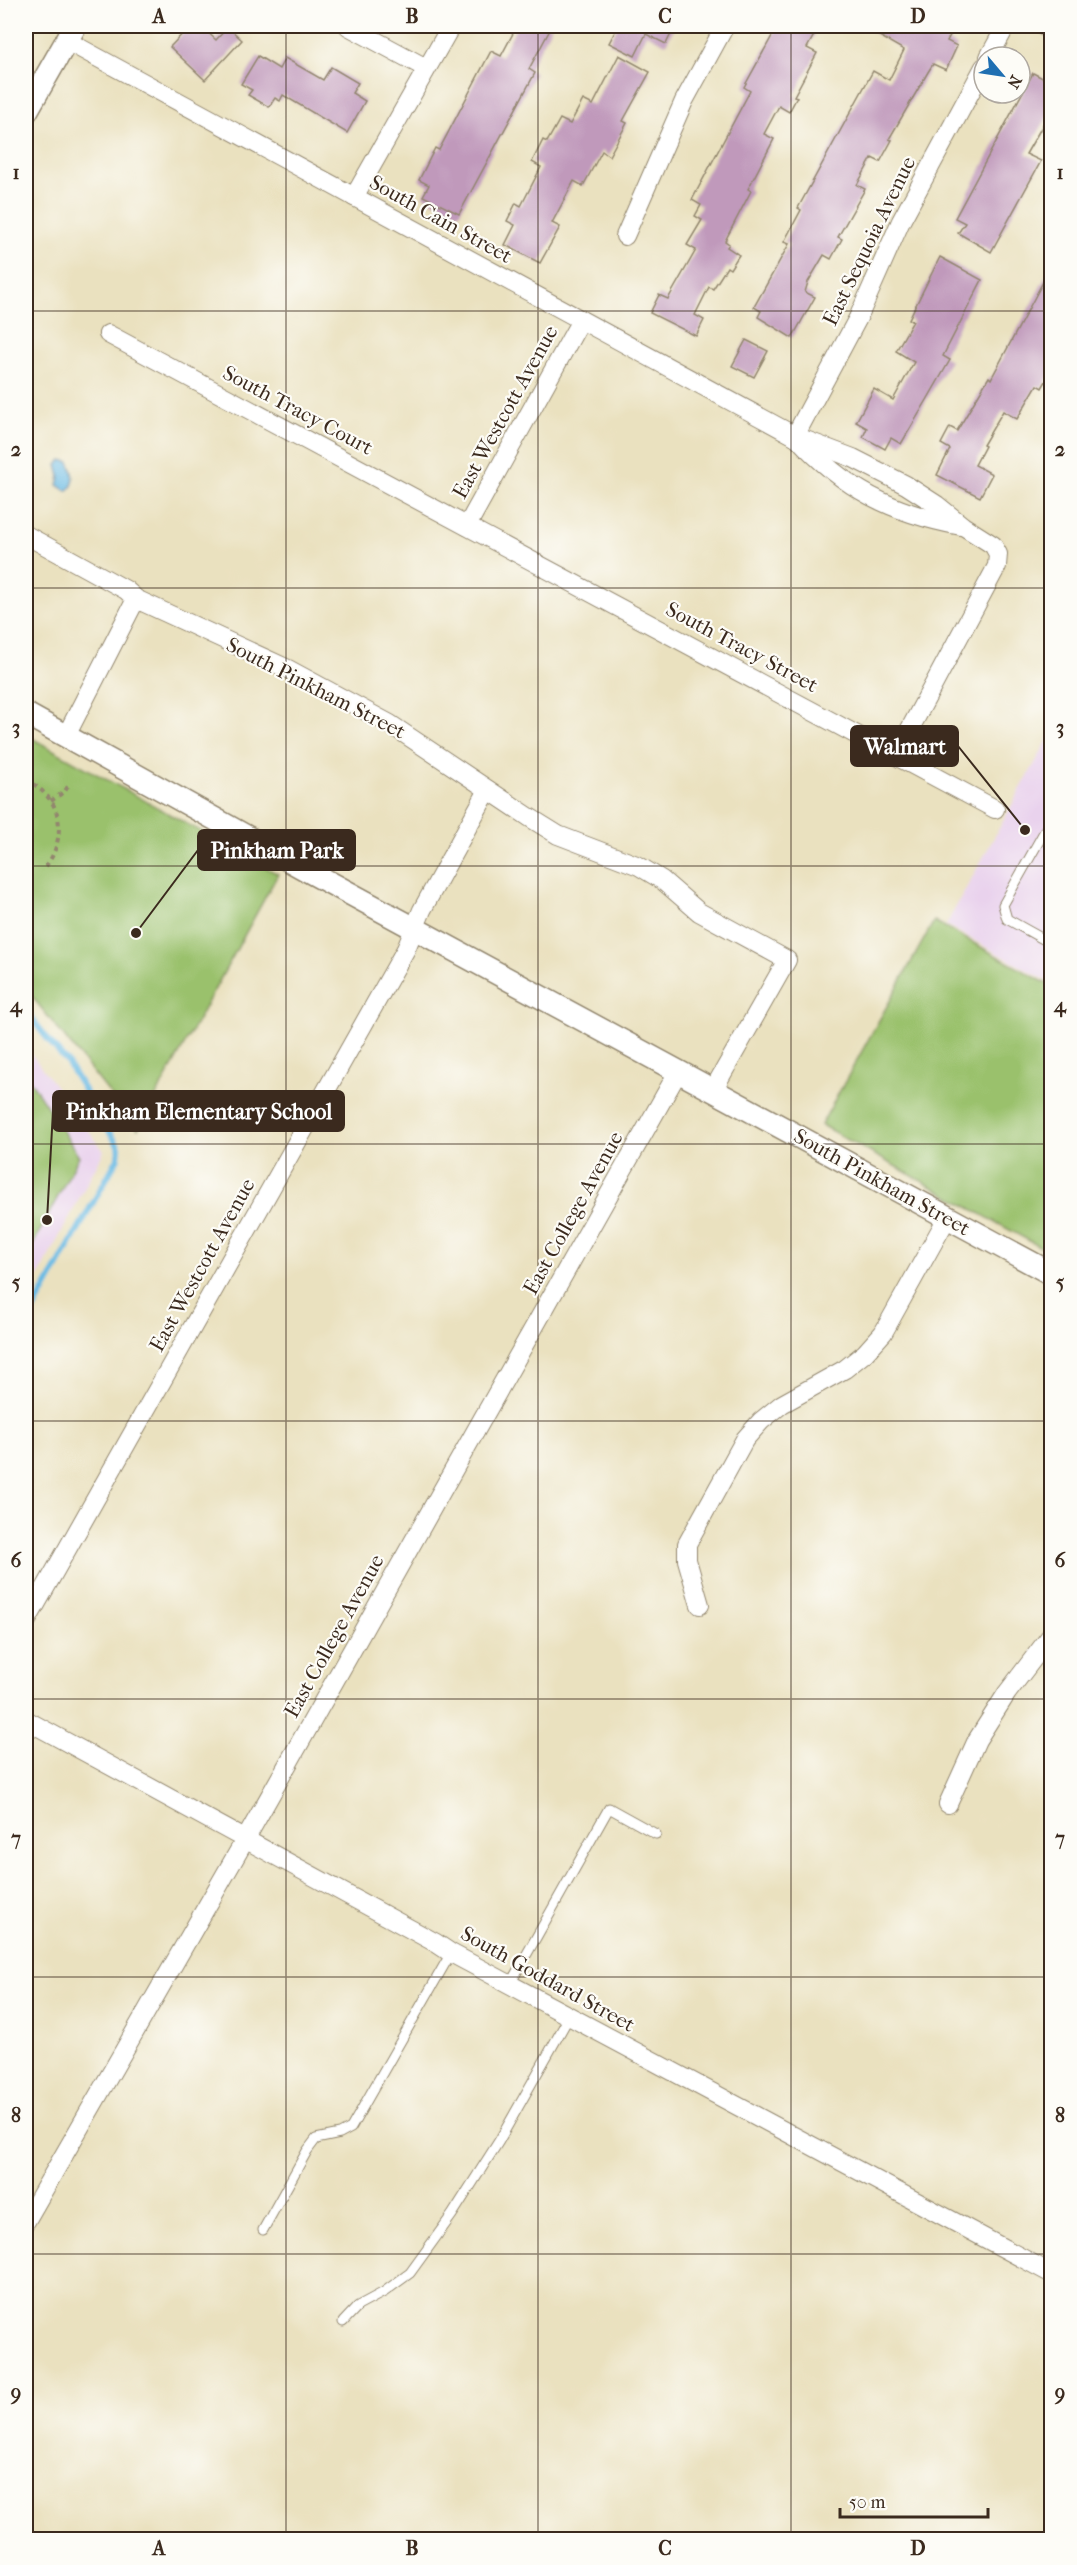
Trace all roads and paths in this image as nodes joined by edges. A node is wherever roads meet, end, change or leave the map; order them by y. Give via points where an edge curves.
1 (348, 26) edge
2 (451, 26) edge
3 (725, 26) edge
4 (1006, 26) edge
5 (1043, 26) edge
6 (1052, 30) edge
7 (71, 33) edge
8 (996, 45) edge
9 (426, 68) junction
10 (972, 89) edge
11 (26, 112) edge
12 (354, 197) junction
13 (625, 236) dead end
14 (581, 320) junction
15 (108, 334) dead end
16 (795, 435) junction
17 (467, 526) junction
18 (963, 526) junction
19 (26, 535) edge
20 (136, 599) junction
21 (26, 714) edge
22 (66, 736) junction
23 (896, 755) junction
24 (26, 779) edge
25 (70, 783) dead end
26 (488, 790) junction
27 (51, 801) junction
28 (995, 809) dead end
29 (1052, 818) edge
30 (44, 868) dead end
31 (414, 929) junction
32 (1052, 944) edge
33 (678, 1072) junction
34 (713, 1090) junction
35 (947, 1218) junction
36 (1052, 1274) edge
37 (700, 1605) dead end
38 (26, 1622) edge
39 (1052, 1634) edge
40 (26, 1720) edge
41 (948, 1804) dead end
42 (656, 1834) dead end
43 (245, 1840) junction
44 (451, 1953) junction
45 (510, 1984) junction
46 (569, 2016) junction
47 (26, 2221) edge
48 (263, 2230) dead end
49 (1052, 2274) edge
50 (343, 2322) dead end

1 - 9 street
2 - 9 street
3 - 13 street via 684,101
4 - 8 street
5 - 6 street
7 - 11 street
7 - 12 street, South Cain Street
9 - 12 street
10 - 16 street, East Sequoia Avenue via 901,221 858,318
12 - 14 street, South Cain Street
14 - 16 street, South Cain Street
14 - 17 street, East Westcott Avenue
15 - 17 street, South Tracy Court
16 - 18 street, South Cain Street via 906,485
16 - 18 street, South Cain Street via 840,478 880,501 922,519
17 - 23 street, South Tracy Street
18 - 23 street, South Cain Street via 993,545 998,554 997,566
19 - 20 street, South Pinkham Street
20 - 22 street
20 - 26 street, South Pinkham Street via 288,669 390,724
21 - 22 street, South Pinkham Street
22 - 31 street, South Pinkham Street
23 - 28 street, South Tracy Street
24 - 27 path
25 - 27 path
26 - 31 street
26 - 34 street, South Pinkham Street via 558,835 639,866 699,912 787,960
27 - 30 path via 58,845
29 - 32 lane via 1003,905 1007,920
31 - 33 street, South Pinkham Street
31 - 38 street, East Westcott Avenue
33 - 34 street, South Pinkham Street
33 - 43 street, East College Avenue
34 - 35 street, South Pinkham Street
35 - 36 street, South Pinkham Street
35 - 37 street via 883,1333 845,1369 782,1404 745,1439 687,1544 687,1560
39 - 41 street via 1007,1693 978,1740
40 - 43 street, South Goddard Street
42 - 45 lane via 609,1808
43 - 44 street, South Goddard Street
43 - 47 street, East College Avenue
44 - 45 street, South Goddard Street
44 - 48 lane via 351,2128 316,2139
45 - 46 street, South Goddard Street
46 - 49 street, South Goddard Street
46 - 50 lane via 499,2141 410,2273 358,2306

